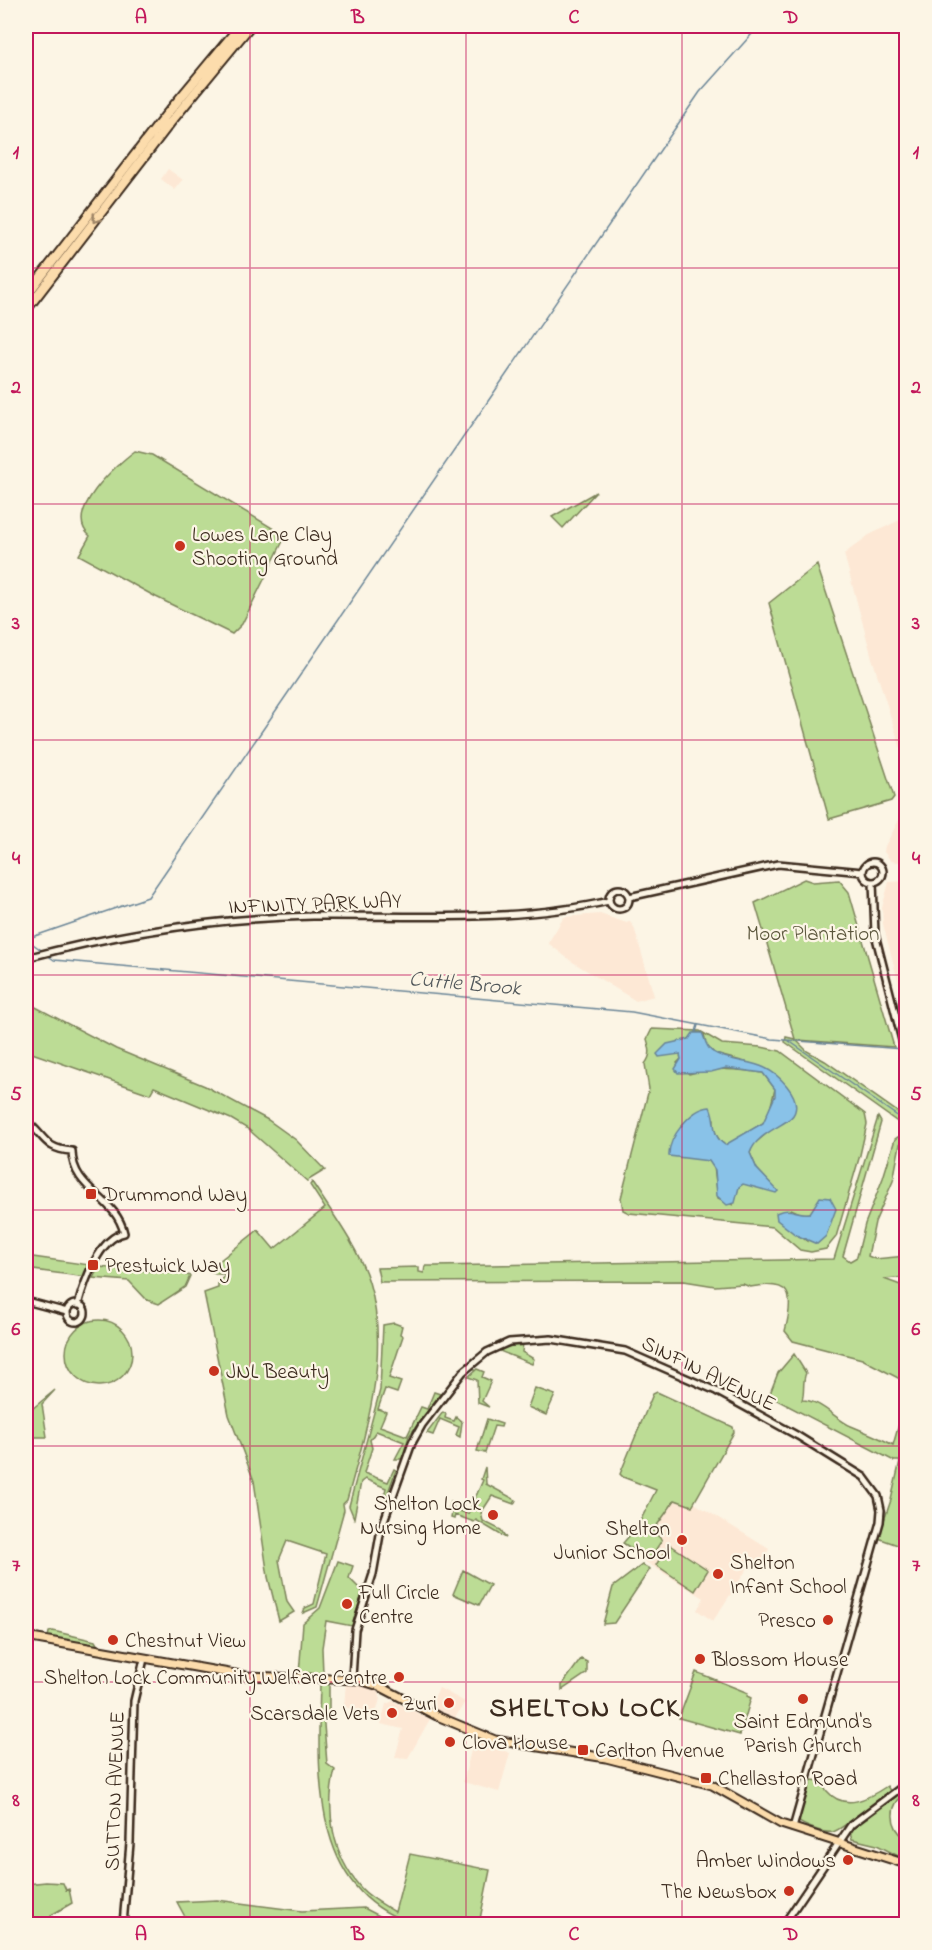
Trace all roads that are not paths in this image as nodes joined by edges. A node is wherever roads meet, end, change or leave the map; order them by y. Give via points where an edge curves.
1 (240, 26) edge
2 (250, 26) edge
3 (26, 296) edge
4 (26, 310) edge
5 (863, 872) junction
6 (873, 882) junction
7 (629, 897) junction
8 (609, 901) junction
9 (26, 958) edge
10 (906, 1056) edge
11 (26, 1120) edge
12 (26, 1301) edge
13 (78, 1305) junction
14 (68, 1312) junction
15 (26, 1637) edge
16 (144, 1659) junction
17 (352, 1678) junction
18 (906, 1784) edge
19 (793, 1828) junction
20 (839, 1844) junction
21 (906, 1864) edge
22 (123, 1924) edge
23 (784, 1924) edge

1 - 3 highway
2 -> 4 highway
5 - 6 street
5 - 6 street via 868,863 875,861 881,865 883,874
5 - 7 street via 778,864
6 - 10 street via 875,934
7 - 8 street via 622,909 612,907
7 - 8 street via 626,890 618,888 612,891
8 - 9 street, INFINITY PARK WAY via 469,915 312,916 216,922 133,933
11 - 13 street via 47,1144 72,1151 77,1176 116,1212 124,1233 113,1236 102,1246
12 - 14 street
13 - 14 street
13 - 14 street via 84,1311 81,1321 73,1321
15 - 16 main road
16 - 17 main road via 246,1676
16 - 22 street, SUTTON AVENUE via 134,1701 130,1843
17 - 19 main road via 379,1686 495,1740 606,1758 712,1785
17 - 19 street, SINFIN AVENUE via 355,1630 373,1574 381,1529 404,1464 422,1425 464,1372 487,1352 524,1339 562,1340 636,1354 716,1391 798,1436 864,1477 878,1496 881,1515
18 - 20 street via 856,1820
19 - 20 main road
20 - 21 main road
20 - 23 street

